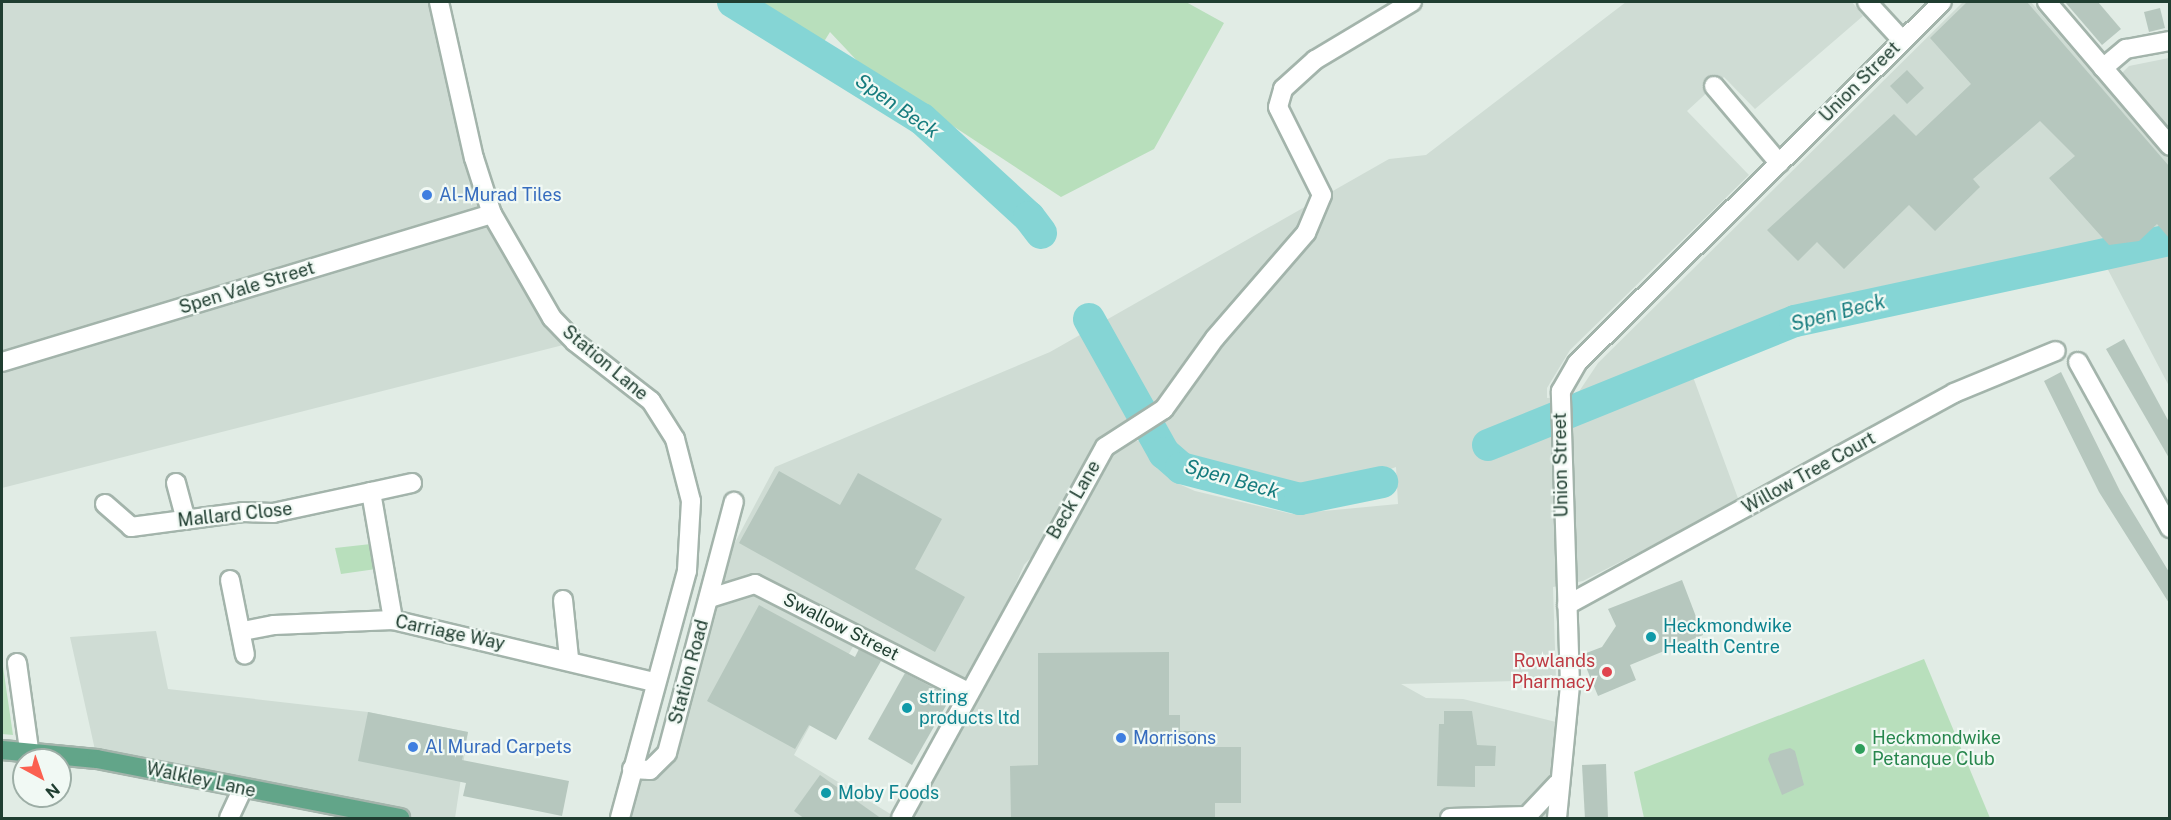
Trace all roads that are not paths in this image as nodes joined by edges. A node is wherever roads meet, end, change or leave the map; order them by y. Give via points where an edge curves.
1 (439, 2) edge
2 (1378, 2) edge
3 (1412, 2) edge
4 (1867, 2) edge
5 (1942, 2) edge
6 (2047, 2) edge
7 (1390, 16) junction
8 (1902, 40) junction
9 (2169, 40) edge
10 (2103, 68) junction
11 (1714, 86) dead end
12 (2169, 147) edge
13 (1779, 163) junction
14 (492, 214) junction
15 (2056, 351) dead end
16 (2, 362) edge
17 (2078, 362) dead end
18 (176, 483) dead end
19 (412, 483) dead end
20 (371, 492) junction
21 (734, 502) dead end
22 (105, 504) dead end
23 (186, 520) junction
24 (2169, 528) edge
25 (230, 580) dead end
26 (710, 598) junction
27 (563, 600) dead end
28 (1566, 605) junction
29 (393, 620) junction
30 (243, 631) junction
31 (246, 655) dead end
32 (569, 658) junction
33 (17, 663) dead end
34 (654, 682) junction
35 (968, 692) junction
36 (29, 748) edge
37 (72, 758) edge
38 (632, 769) junction
39 (1557, 784) junction
40 (243, 788) junction
41 (345, 815) edge
42 (1516, 817) edge
43 (229, 819) edge
44 (400, 819) edge
45 (620, 819) edge
46 (901, 819) edge
47 (1450, 819) edge
48 (1557, 819) edge

1 - 14 street, Station Lane via 474,158
2 - 7 street
3 - 7 street
4 - 8 street
5 - 8 street, Union Street
6 - 10 street
7 - 35 street, Beck Lane via 1315,60 1283,89 1278,107 1322,195 1306,233 1215,338 1164,409 1105,447
8 - 13 street, Union Street
9 - 10 street via 2126,49
10 - 12 street
11 - 13 street
13 - 28 street, Union Street via 1577,363 1561,391 1558,430
14 - 16 street, Spen Vale Street
14 - 34 street, Station Lane via 552,318 582,348 651,401 675,439 691,501 687,571
15 - 28 street, Willow Tree Court via 1954,393
17 - 24 street
18 - 23 street
19 - 20 street, Mallard Close
20 - 23 street, Mallard Close via 273,513
20 - 29 street
21 - 26 street, Station Road
22 - 23 street, Mallard Close via 131,527
25 - 30 street
26 - 35 street, Swallow Street via 755,584
26 - 38 street, Station Road via 667,753 650,770
27 - 32 street
28 - 39 street, Union Street via 1568,725
29 - 30 street, Carriage Way via 274,625
29 - 32 street, Carriage Way
30 - 31 street
32 - 34 street, Carriage Way
33 - 36 street
34 - 38 street, Station Lane
35 - 46 street, Beck Lane
37 - 40 main road, Walkley Lane
38 - 45 street
39 - 42 street via 1527,816
39 - 48 street, Union Street
40 - 41 main road, Walkley Lane
40 - 43 street
41 - 44 main road, Walkley Lane
42 - 47 street

